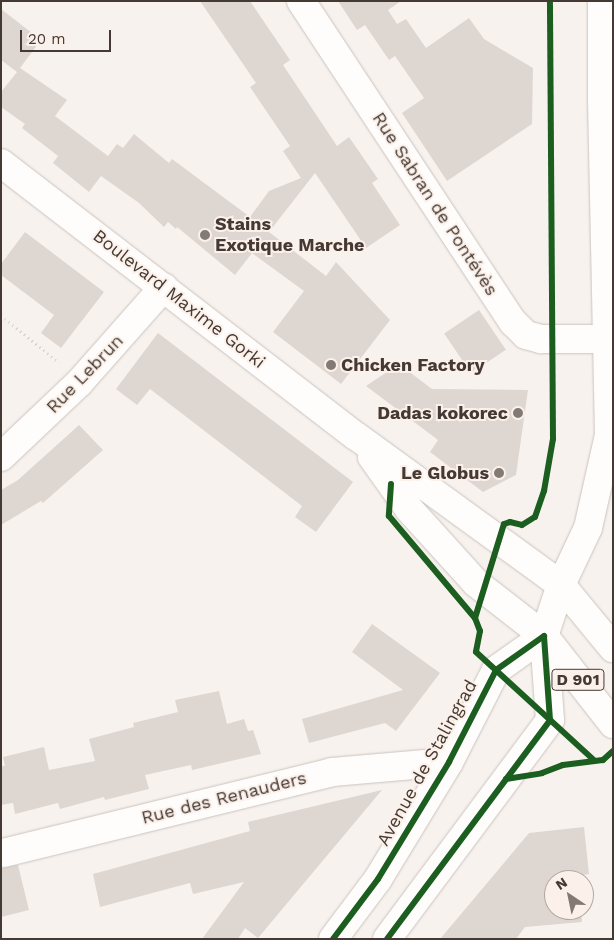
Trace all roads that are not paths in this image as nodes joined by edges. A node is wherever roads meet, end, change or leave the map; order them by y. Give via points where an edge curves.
1 (301, 1) edge
2 (602, 1) edge
3 (1, 163) edge
4 (609, 210) edge
5 (164, 287) junction
6 (608, 339) junction
7 (356, 436) junction
8 (1, 457) edge
9 (561, 585) junction
10 (544, 636) junction
11 (613, 648) edge
12 (613, 724) edge
13 (449, 762) junction
14 (3, 853) dead end
15 (333, 939) edge
16 (387, 939) edge

1 - 6 main road, Rue Sabran de Pontévès via 513,322 526,335 542,339
2 - 4 main road
3 - 5 main road, Boulevard Maxime Gorki / D 901
4 - 6 main road
5 - 7 main road, Boulevard Maxime Gorki / D 901
5 - 8 main road, Rue Lebrun via 78,383
6 - 9 main road via 609,435 588,528
7 - 9 main road, Boulevard Maxime Gorki / D 901
7 - 10 main road, Boulevard Maxime Gorki / D 901 via 409,509 476,583
9 - 10 main road
9 - 11 main road, Boulevard Maxime Gorki / D 901
10 - 12 main road, Boulevard Maxime Gorki / D 901
10 - 13 main road, Avenue de Stalingrad via 496,670
10 - 16 main road via 550,720
13 - 14 main road, Rue des Renauders via 332,772
13 - 15 main road, Avenue de Stalingrad via 378,879

